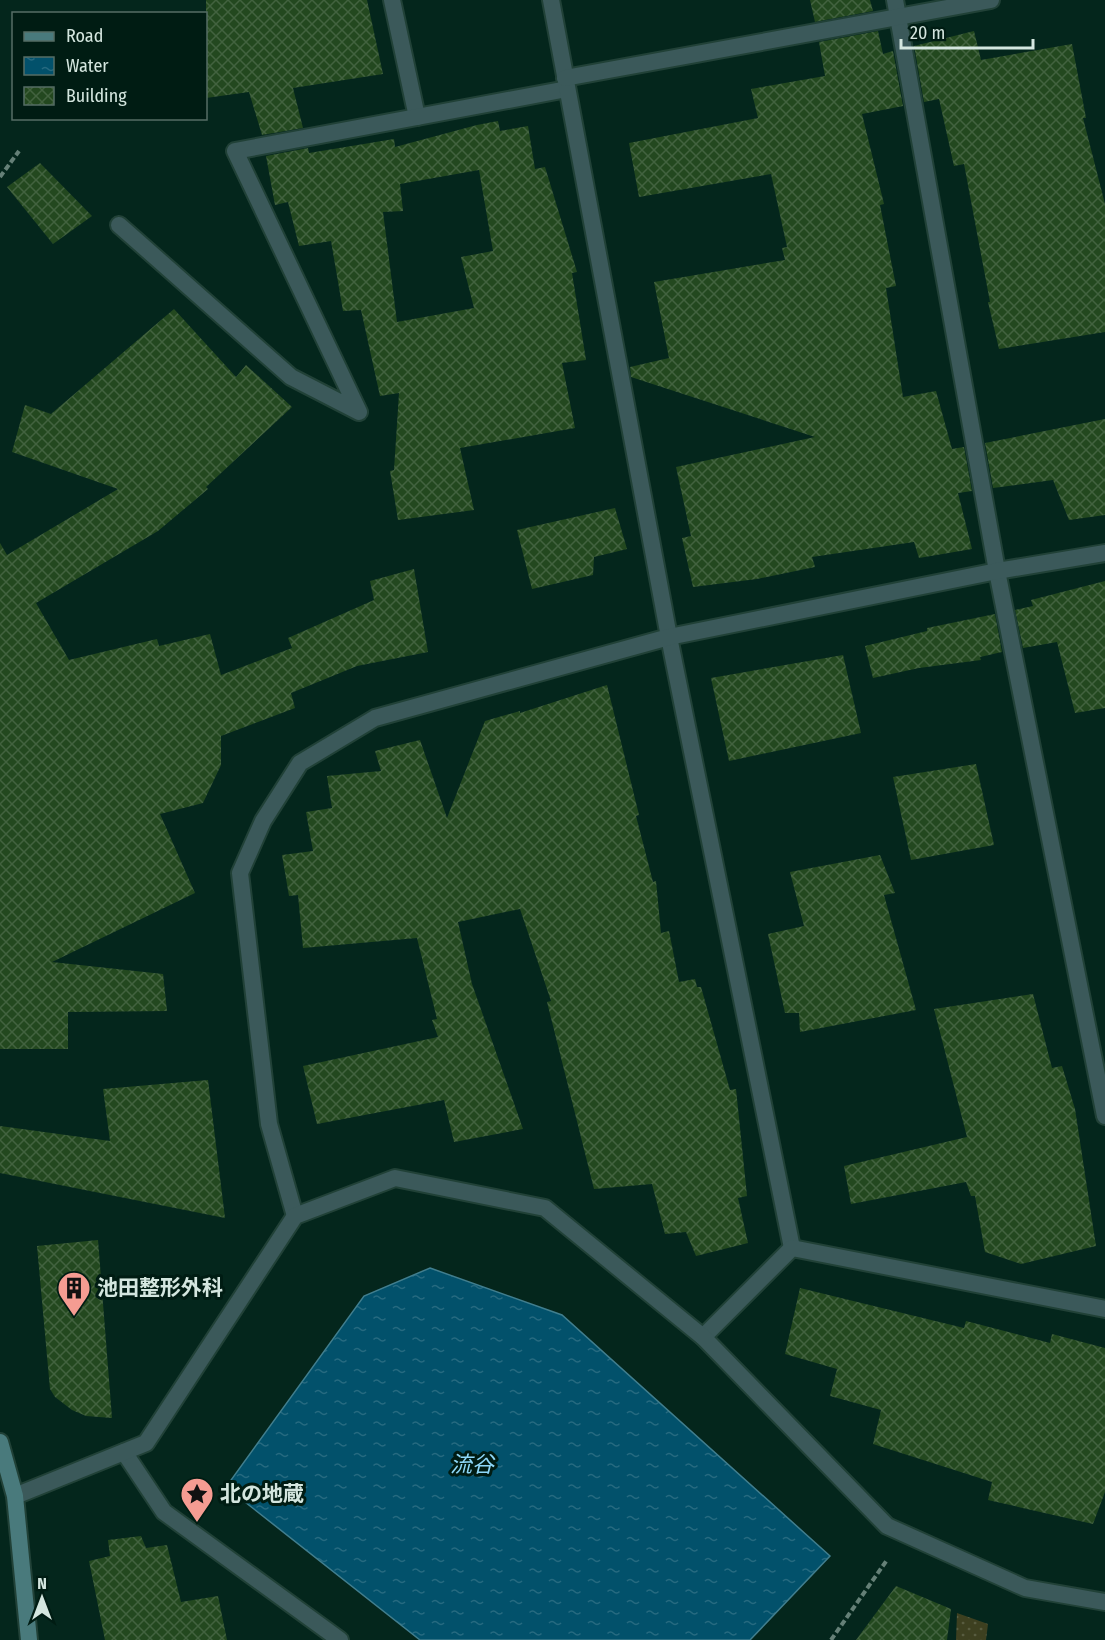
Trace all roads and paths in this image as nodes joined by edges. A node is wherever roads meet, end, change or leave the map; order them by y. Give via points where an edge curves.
1 (392, 0) edge
2 (552, 0) edge
3 (895, 0) edge
4 (991, 0) edge
5 (898, 18) junction
6 (566, 84) junction
7 (417, 117) junction
8 (20, 151) dead end
9 (0, 177) edge
10 (120, 225) dead end
11 (1105, 553) edge
12 (997, 571) junction
13 (669, 637) junction
14 (1105, 1116) edge
15 (295, 1216) junction
16 (792, 1248) junction
17 (1105, 1309) edge
18 (703, 1337) junction
19 (0, 1442) edge
20 (124, 1452) junction
21 (15, 1496) junction
22 (904, 1534) junction
23 (1105, 1602) edge
24 (29, 1640) edge
25 (340, 1640) edge
26 (831, 1640) edge

1 - 7 street
2 - 6 street
3 - 5 street
4 - 5 street
5 - 6 street
5 - 12 street
6 - 7 street
6 - 13 street
7 - 10 street via 235,151 359,412 291,377
8 - 9 path
11 - 12 street
12 - 13 street
12 - 14 street
13 - 15 street via 375,718 300,763 263,821 240,873 269,1124
13 - 16 street
15 - 18 street via 395,1178 544,1208
15 - 20 street via 146,1443
16 - 17 street
16 - 18 street
18 - 22 street via 887,1526
19 - 21 main road
20 - 21 street
20 - 25 street via 164,1512
21 - 24 main road
22 - 23 street via 1025,1588
22 - 26 path

